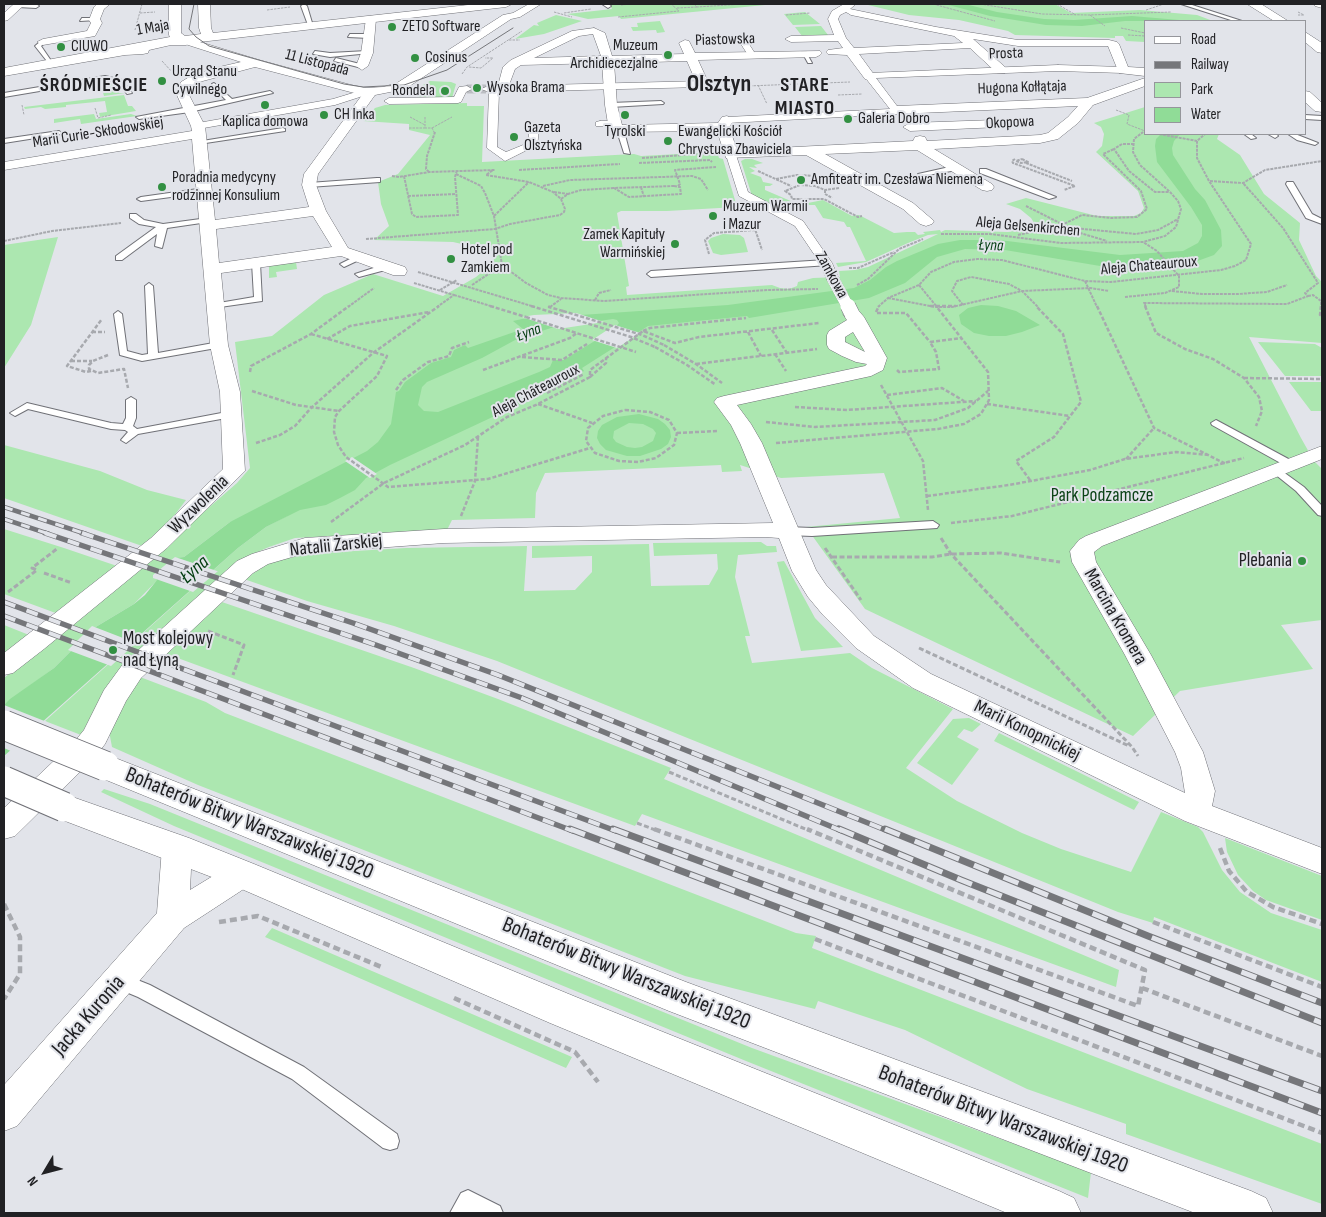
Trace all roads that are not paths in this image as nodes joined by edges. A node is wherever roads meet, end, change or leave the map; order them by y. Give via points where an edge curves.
1 (105, 4) edge
2 (175, 4) edge
3 (500, 4) edge
4 (536, 4) edge
5 (1184, 4) edge
6 (1252, 4) edge
7 (19, 5) edge
8 (203, 5) edge
9 (36, 6) dead end
10 (304, 6) dead end
11 (851, 8) edge
12 (507, 17) junction
13 (4, 18) edge
14 (371, 19) junction
15 (891, 20) junction
16 (952, 20) dead end
17 (1236, 20) edge
18 (1280, 20) edge
19 (311, 25) junction
20 (936, 30) junction
21 (956, 33) junction
22 (350, 36) dead end
23 (369, 36) junction
24 (209, 37) junction
25 (1306, 37) edge
26 (602, 38) junction
27 (841, 38) junction
28 (186, 40) junction
29 (783, 40) dead end
30 (668, 41) dead end
31 (743, 41) dead end
32 (37, 42) joint
33 (619, 43) dead end
34 (1018, 43) junction
35 (974, 45) junction
36 (914, 48) junction
37 (1322, 49) edge
38 (850, 51) junction
39 (314, 52) dead end
40 (832, 52) dead end
41 (366, 53) junction
42 (752, 56) junction
43 (810, 56) dead end
44 (691, 58) junction
45 (336, 60) dead end
46 (608, 60) junction
47 (255, 63) junction
48 (515, 63) junction
49 (52, 64) junction
50 (362, 66) joint
51 (1001, 70) junction
52 (1122, 70) junction
53 (4, 72) edge
54 (1144, 72) edge
55 (864, 79) junction
56 (1144, 82) edge
57 (703, 84) joint
58 (214, 85) dead end
59 (1306, 86) edge
60 (610, 87) junction
61 (482, 91) junction
62 (369, 92) junction
63 (129, 93) dead end
64 (270, 93) dead end
65 (4, 95) edge
66 (231, 101) junction
67 (389, 101) dead end
68 (1088, 102) junction
69 (1306, 102) edge
70 (661, 103) dead end
71 (608, 107) junction
72 (190, 109) junction
73 (1321, 111) edge
74 (902, 117) junction
75 (139, 118) dead end
76 (1306, 118) edge
77 (1073, 120) junction
78 (1053, 121) dead end
79 (1004, 123) dead end
80 (600, 124) dead end
81 (724, 124) junction
82 (617, 127) junction
83 (534, 128) dead end
84 (282, 130) dead end
85 (59, 133) dead end
86 (198, 134) junction
87 (1293, 135) edge
88 (1040, 139) junction
89 (4, 141) edge
90 (1314, 143) dead end
91 (921, 145) junction
92 (1024, 145) dead end
93 (809, 151) junction
94 (628, 153) dead end
95 (725, 154) junction
96 (4, 166) edge
97 (954, 168) junction
98 (922, 174) dead end
99 (967, 176) junction
100 (377, 180) dead end
101 (1290, 184) dead end
102 (310, 185) junction
103 (987, 187) dead end
104 (205, 190) junction
105 (1052, 197) dead end
106 (141, 199) dead end
107 (318, 212) junction
108 (134, 216) dead end
109 (926, 221) dead end
110 (208, 222) junction
111 (1322, 222) edge
112 (163, 226) junction
113 (159, 246) dead end
114 (120, 258) dead end
115 (351, 262) junction
116 (256, 263) junction
117 (826, 263) junction
118 (212, 269) junction
119 (392, 269) dead end
120 (651, 274) dead end
121 (833, 279) joint
122 (149, 286) dead end
123 (216, 306) junction
124 (118, 314) dead end
125 (862, 316) junction
126 (163, 336) dead end
127 (152, 337) junction
128 (219, 345) junction
129 (153, 356) junction
130 (881, 364) junction
131 (131, 400) road end
132 (15, 412) dead end
133 (232, 414) junction
134 (1216, 423) dead end
135 (131, 430) junction
136 (126, 440) dead end
137 (1322, 452) edge
138 (1278, 461) junction
139 (1322, 513) edge
140 (933, 526) road end
141 (787, 531) junction
142 (4, 666) edge
143 (4, 725) edge
144 (4, 781) edge
145 (1196, 812) junction
146 (4, 827) edge
147 (178, 848) junction
148 (1322, 861) edge
149 (242, 874) junction
150 (173, 918) junction
151 (120, 981) junction
152 (4, 1113) edge
153 (390, 1142) dead end
154 (1245, 1212) edge
155 (460, 1213) edge
156 (493, 1213) edge
157 (1059, 1213) edge

1 - 32 street via 88,20 97,23 92,34
2 - 28 street via 175,35
3 - 12 street
3 - 14 street, 1 Maja
4 - 12 street
5 - 17 lane
6 - 18 street
7 - 9 lane
7 - 13 street
8 - 24 street
10 - 19 lane
11 - 15 street
11 - 27 street via 836,13 834,19
12 - 62 street via 401,86
14 - 19 street, 1 Maja
14 - 23 street
15 - 20 street
15 - 36 street
16 - 20 street
19 - 24 street, 1 Maja
20 - 21 street
21 - 34 street
21 - 35 street
22 - 23 lane
23 - 41 street
24 - 28 street, 1 Maja
25 - 37 street
26 - 33 street
26 - 46 street
26 - 48 street via 590,31 579,32
27 - 29 street
27 - 38 street
28 - 47 street, 11 Listopada
28 - 49 street, 1 Maja via 167,46
30 - 44 street via 690,43
31 - 42 street
32 - 49 lane
34 - 35 street
34 - 52 street via 1113,44
35 - 36 street
35 - 51 street
36 - 38 street
38 - 40 street
38 - 55 street
39 - 41 lane via 330,55
41 - 50 street
42 - 43 street, Piastowska
42 - 44 street, Piastowska
44 - 46 street, Piastowska
44 - 57 street
45 - 50 lane
46 - 48 street, Piastowska
46 - 60 street
47 - 62 street, 11 Listopada
47 - 72 street, Wyzwolenia via 195,79 183,87 182,93
48 - 61 street
49 - 53 street, 1 Maja
51 - 52 street, Prosta
51 - 55 street, Prosta
52 - 54 street, Prosta
55 - 81 street via 897,112
56 - 68 street, Hugona Kołłątaja
57 - 60 street
58 - 66 lane
59 - 73 street
60 - 61 street
60 - 71 street
61 - 67 street via 458,100
61 - 83 street via 492,148 506,157 533,146
62 - 86 street
62 - 102 street via 311,174
63 - 65 lane via 120,81 105,78
64 - 66 lane
66 - 72 lane
68 - 74 street, Hugona Kołłątaja
68 - 77 street, Okopowa
69 - 73 street
70 - 71 lane
71 - 82 street
72 - 75 lane
72 - 86 street, Wyzwolenia
73 - 76 lane
74 - 79 street
74 - 91 street
77 - 78 street
77 - 88 street, Okopowa via 1053,136
80 - 82 street
81 - 82 street
81 - 95 street, Zamkowa
82 - 94 lane
84 - 86 lane
85 - 89 lane
86 - 96 street, Marii Curie-Skłodowskiej
86 - 104 street, Wyzwolenia
87 - 90 lane
88 - 91 street, Okopowa
88 - 92 lane
91 - 93 street, Okopowa
91 - 97 street
93 - 95 street, Okopowa
93 - 109 street via 908,206
95 - 117 street, Zamkowa via 743,194 799,224
97 - 98 lane
97 - 99 street
99 - 103 street
99 - 105 lane via 986,170
100 - 102 lane
101 - 111 lane via 1309,216
102 - 107 street
104 - 106 lane
104 - 110 street, Wyzwolenia
107 - 110 street
107 - 115 street
108 - 112 lane via 142,222
110 - 112 lane
110 - 118 street, Wyzwolenia
112 - 113 lane
112 - 114 lane
115 - 116 street
115 - 119 street
116 - 118 street
116 - 123 lane via 259,299
117 - 120 lane
117 - 121 street, Zamkowa
118 - 123 street, Wyzwolenia
121 - 125 street, Zamkowa, bridge
122 - 127 lane
123 - 128 street, Wyzwolenia
124 - 129 lane via 123,353 142,358
125 - 130 street, Zamkowa
125 - 130 street, Zamkowa via 836,335 836,345
126 - 127 lane
127 - 129 lane
128 - 129 lane
128 - 133 street, Wyzwolenia
130 - 141 street, Marii Konopnickiej via 722,391 748,438
131 - 135 lane
132 - 135 lane via 27,406
133 - 135 lane
133 - 142 street, Wyzwolenia via 234,471 159,543
134 - 138 lane
135 - 136 lane
137 - 138 street, Marcina Kromera
138 - 139 lane
138 - 145 street, Marcina Kromera via 1250,479 1094,541 1082,551 1084,562 1189,752 1200,792
140 - 141 lane
141 - 145 street, Marii Konopnickiej via 817,592 847,625 884,656 922,681
141 - 146 street, Natalii Żarskiej via 444,536 304,546 267,556 245,567 132,671 114,697 96,736
143 - 154 street, Bohaterów Bitwy Warszawskiej 1920, bridge via 682,998
144 - 147 street, bridge via 64,807
145 - 148 street, Marii Konopnickiej
147 - 149 street
147 - 150 street
149 - 150 street, Jacka Kuronia
149 - 157 street via 563,1010
150 - 151 street, Jacka Kuronia
151 - 152 street, Jacka Kuronia
151 - 153 lane via 298,1073
155 - 156 lane via 468,1200

